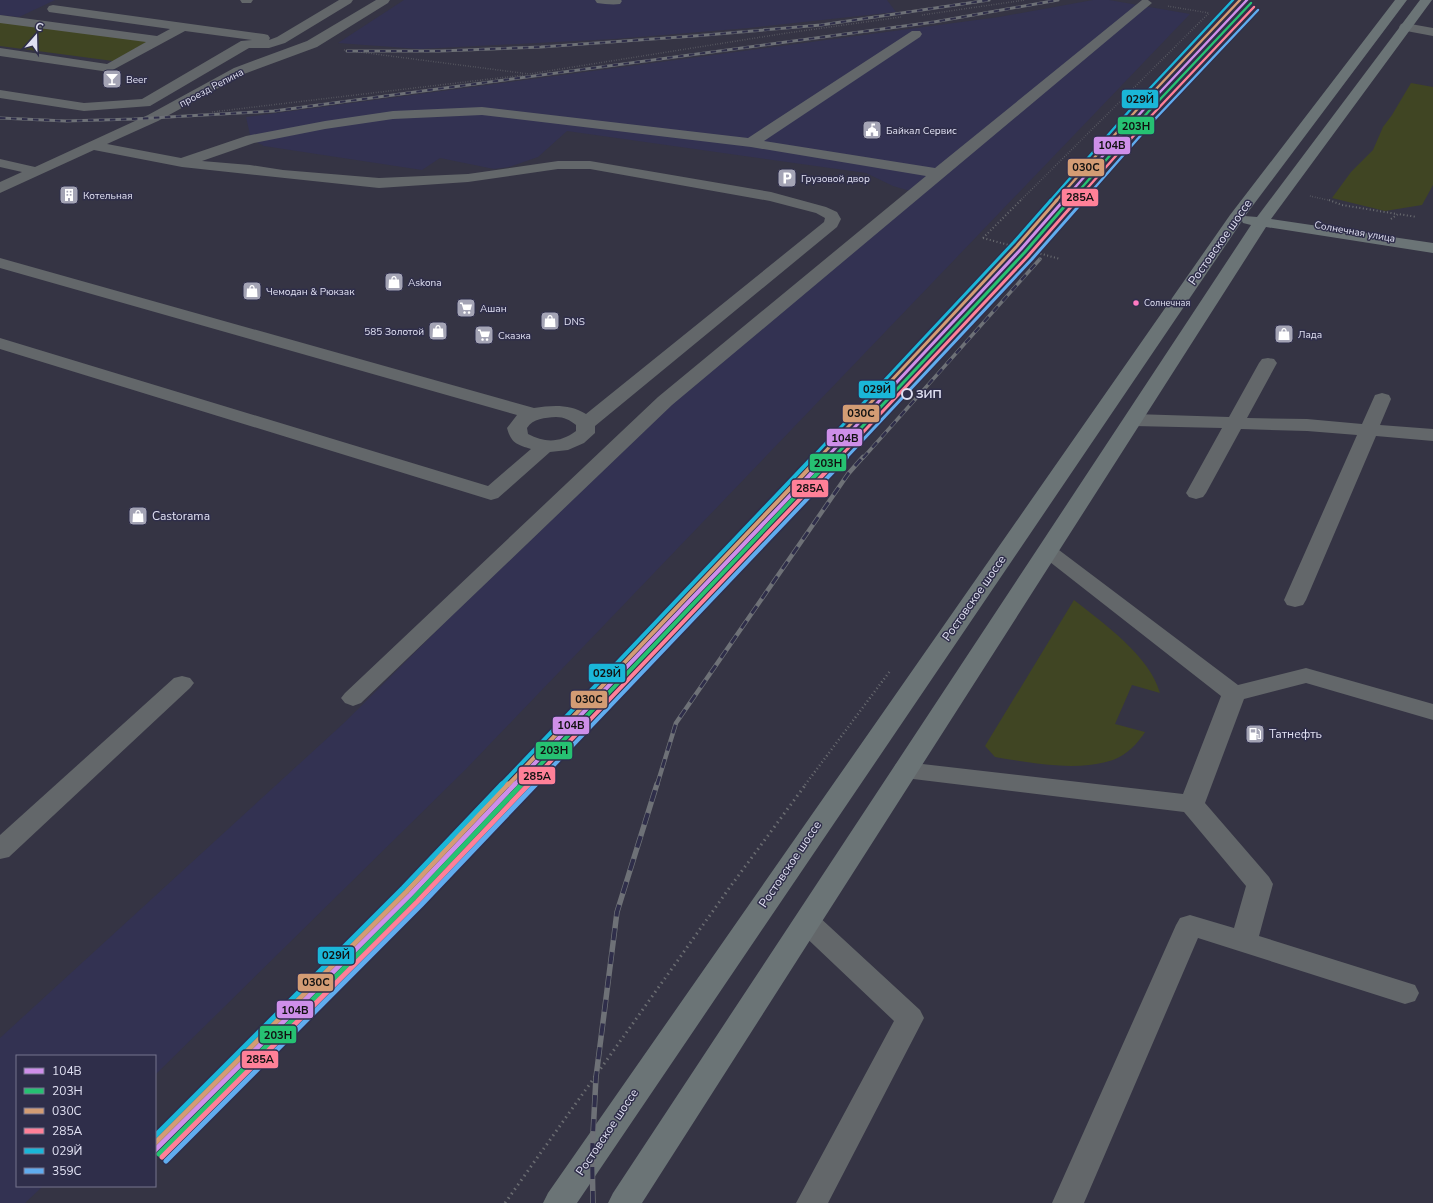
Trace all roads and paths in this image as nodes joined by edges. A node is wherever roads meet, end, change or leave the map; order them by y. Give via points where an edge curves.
1 (71, 0) edge
2 (347, 0) edge
3 (384, 0) edge
4 (601, 0) edge
5 (1025, 0) edge
6 (1401, 0) edge
7 (1426, 0) edge
8 (616, 1) dead end
9 (1146, 3) joint
10 (918, 15) dead end
11 (902, 17) dead end
12 (0, 19) edge
13 (182, 27) junction
14 (1405, 27) junction
15 (1433, 32) edge
16 (916, 34) dead end
17 (159, 40) junction
18 (281, 40) junction
19 (312, 44) junction
20 (0, 52) edge
21 (529, 74) junction
22 (0, 94) edge
23 (212, 112) dead end
24 (751, 143) junction
25 (94, 146) junction
26 (0, 163) edge
27 (182, 163) junction
28 (35, 171) junction
29 (938, 173) junction
30 (1292, 181) junction
31 (0, 188) edge
32 (1310, 196) dead end
33 (1398, 214) dead end
34 (1236, 218) junction
35 (1261, 222) junction
36 (1433, 244) edge
37 (1433, 248) edge
38 (1060, 259) dead end
39 (0, 264) edge
40 (0, 343) edge
41 (1268, 363) dead end
42 (1382, 399) dead end
43 (534, 414) junction
44 (1134, 420) junction
45 (1234, 423) junction
46 (586, 424) junction
47 (1368, 430) junction
48 (1433, 435) edge
49 (545, 447) junction
50 (1196, 493) dead end
51 (1048, 551) junction
52 (1295, 600) dead end
53 (182, 683) dead end
54 (1234, 694) junction
55 (353, 698) dead end
56 (1433, 712) edge
57 (905, 770) junction
58 (1192, 804) junction
59 (0, 850) edge
60 (807, 922) junction
61 (1244, 942) junction
62 (1405, 993) dead end
63 (559, 1203) edge
64 (624, 1203) edge
65 (812, 1203) edge
66 (1068, 1203) edge

1 - 13 street via 53,9
2 - 18 street
3 - 19 street, проезд Репина
4 - 8 street
5 - 10 path
6 - 34 main road, Ростовское шоссе
7 - 14 main road, Ростовское шоссе
9 - 29 street
9 - 38 path via 1209,13 983,238
11 - 21 path
12 - 17 street
13 - 17 street
13 - 18 street
14 - 15 street
14 - 30 main road, Ростовское шоссе
16 - 24 street
17 - 20 street via 109,68
18 - 19 street
18 - 22 street via 269,44 246,44 145,103 84,108
19 - 21 path
19 - 25 street, проезд Репина via 239,71 153,118
21 - 23 path
24 - 27 street via 482,111 393,115 325,125 251,138
24 - 29 street
25 - 27 street
25 - 28 street, проезд Репина
26 - 28 street
27 - 46 street via 379,182 468,178 558,165 590,164 771,197 821,210 830,215 833,219 827,227
28 - 31 street, проезд Репина
29 - 55 street via 665,401
30 - 35 main road, Ростовское шоссе
30 - 36 main road, Солнечная улица via 1286,197 1286,208 1294,216 1309,223
32 - 33 path via 1342,205
34 - 35 main road, Солнечная улица
34 - 63 main road, Ростовское шоссе
35 - 37 main road, Солнечная улица
35 - 44 main road, Ростовское шоссе
39 - 43 street
40 - 49 street via 491,494
41 - 45 street
42 - 47 street
43 - 46 street via 550,411 567,412 579,417
43 - 49 street via 522,420 517,428 519,437 530,444
44 - 45 street
44 - 51 main road, Ростовское шоссе
45 - 47 street
45 - 50 street
46 - 49 street via 585,433 576,441 562,446
47 - 48 street
47 - 52 street
51 - 54 street
51 - 57 main road, Ростовское шоссе
53 - 59 street
54 - 56 street via 1306,675
54 - 58 street
57 - 58 street
57 - 60 main road, Ростовское шоссе
58 - 61 street via 1260,884
60 - 64 main road, Ростовское шоссе
60 - 65 street via 910,1018
61 - 62 street
61 - 66 street via 1190,925

